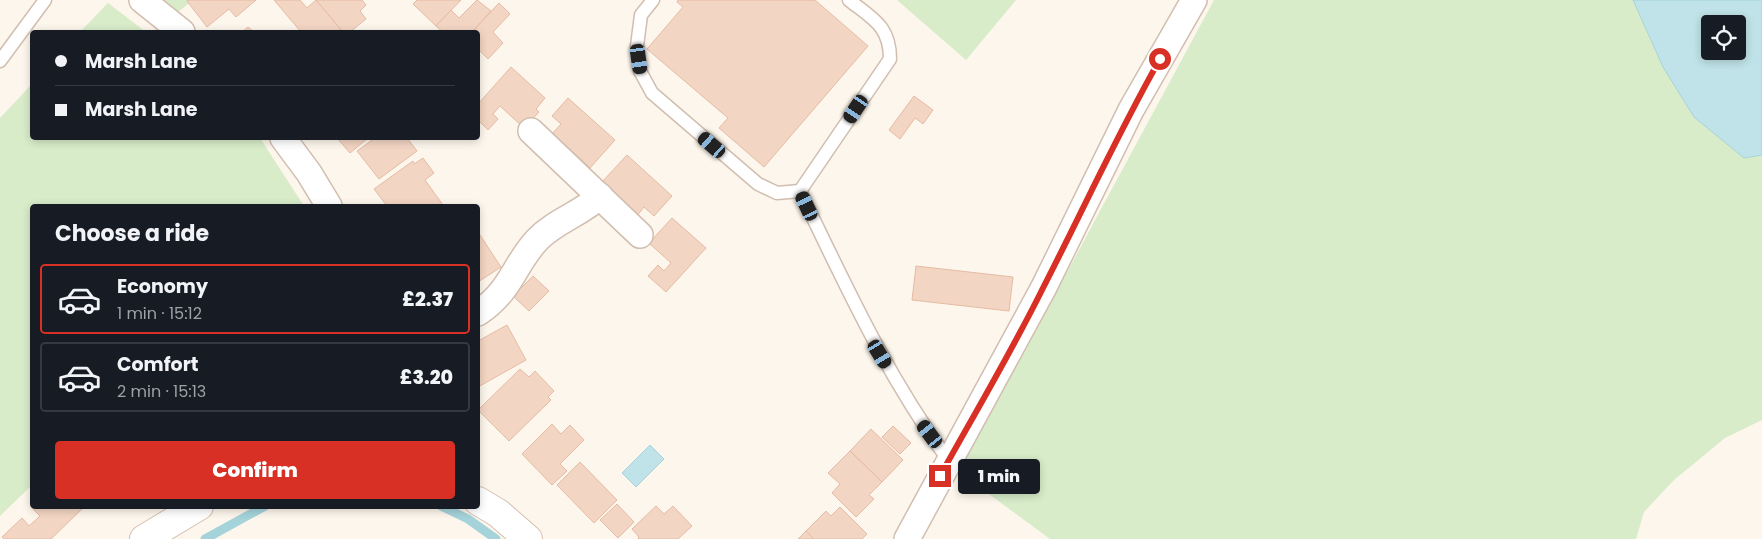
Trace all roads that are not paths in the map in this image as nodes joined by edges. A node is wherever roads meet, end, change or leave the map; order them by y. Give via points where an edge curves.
1 (45, 0) edge
2 (142, 0) edge
3 (653, 0) edge
4 (849, 0) edge
5 (1194, 0) edge
6 (180, 30) edge
7 (0, 61) edge
8 (531, 131) dead end
9 (285, 140) edge
10 (800, 191) junction
11 (600, 196) junction
12 (328, 204) edge
13 (640, 235) dead end
14 (480, 312) edge
15 (949, 461) junction
16 (480, 502) edge
17 (195, 509) edge
18 (144, 539) edge
19 (528, 539) edge
20 (908, 539) edge

1 - 7 lane
2 - 6 street
3 - 10 lane via 641,15 637,46 640,71 652,93 758,184 777,193
4 - 10 lane via 881,26 890,42 890,59
5 - 15 street via 1131,110 1044,288
8 - 11 street
9 - 12 street
10 - 15 lane via 870,337 920,421
11 - 13 street
11 - 14 street via 577,215 544,234 526,254 498,298
15 - 20 street
16 - 19 main road
17 - 18 main road

